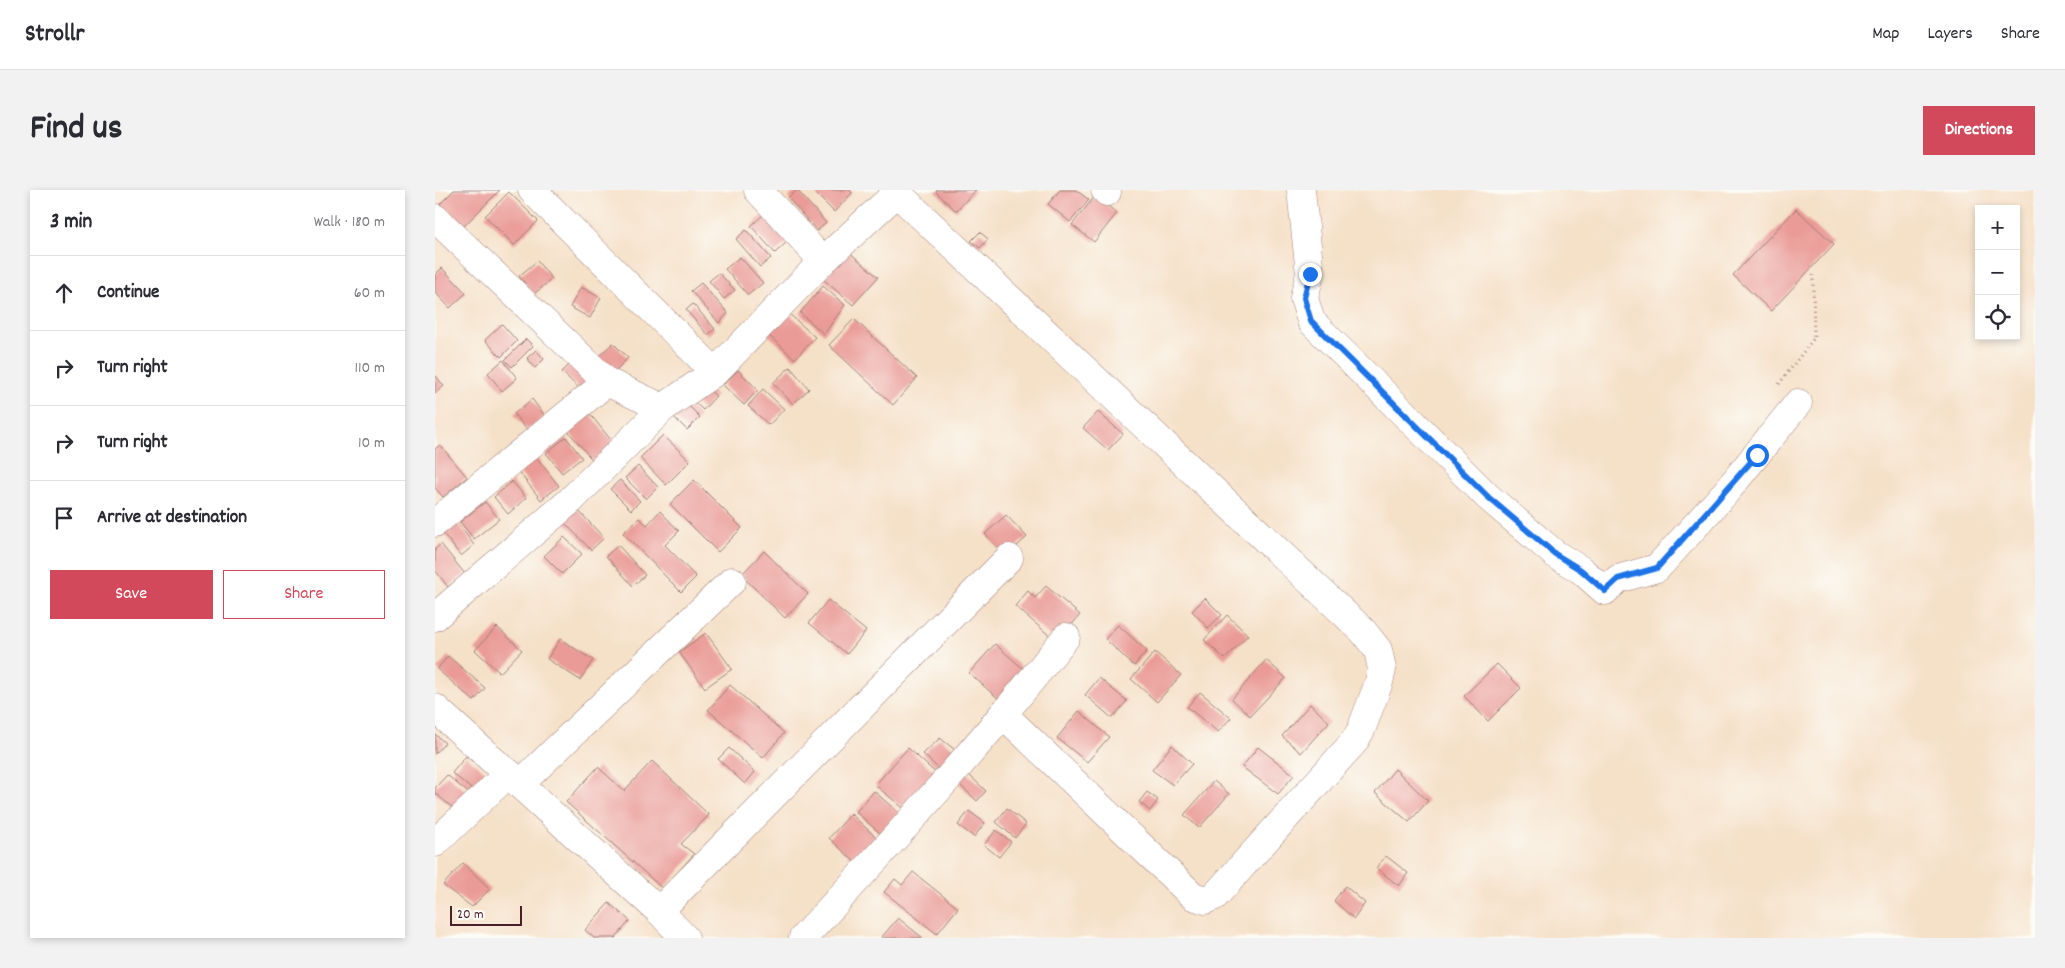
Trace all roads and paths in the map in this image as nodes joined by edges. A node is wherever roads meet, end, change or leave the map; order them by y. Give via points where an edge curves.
1 (532, 190) edge
2 (758, 190) edge
3 (1301, 190) edge
4 (898, 191) edge
5 (435, 218) edge
6 (823, 261) junction
7 (1813, 275) dead end
8 (715, 372) junction
9 (607, 382) junction
10 (1786, 396) joint
11 (663, 408) junction
12 (435, 523) edge
13 (1009, 558) dead end
14 (732, 581) dead end
15 (435, 617) edge
16 (1066, 637) dead end
17 (435, 708) edge
18 (1005, 716) junction
19 (514, 778) junction
20 (435, 843) edge
21 (659, 911) junction
22 (683, 937) edge
23 (803, 938) edge

1 - 8 street
2 - 6 street
3 - 10 street via 1310,274 1304,298 1311,321 1488,497 1605,591 1618,579 1657,568 1726,492
4 - 6 street
4 - 18 street via 1363,631 1378,650 1382,669 1354,742 1215,896 1205,900 1193,896
5 - 9 street
6 - 8 street
7 - 10 path via 1814,338
8 - 11 street
9 - 11 street
9 - 12 street
11 - 15 street via 570,501
13 - 21 street
14 - 19 street
16 - 18 street
17 - 19 street
18 - 23 street
19 - 20 street
19 - 21 street
21 - 22 street

